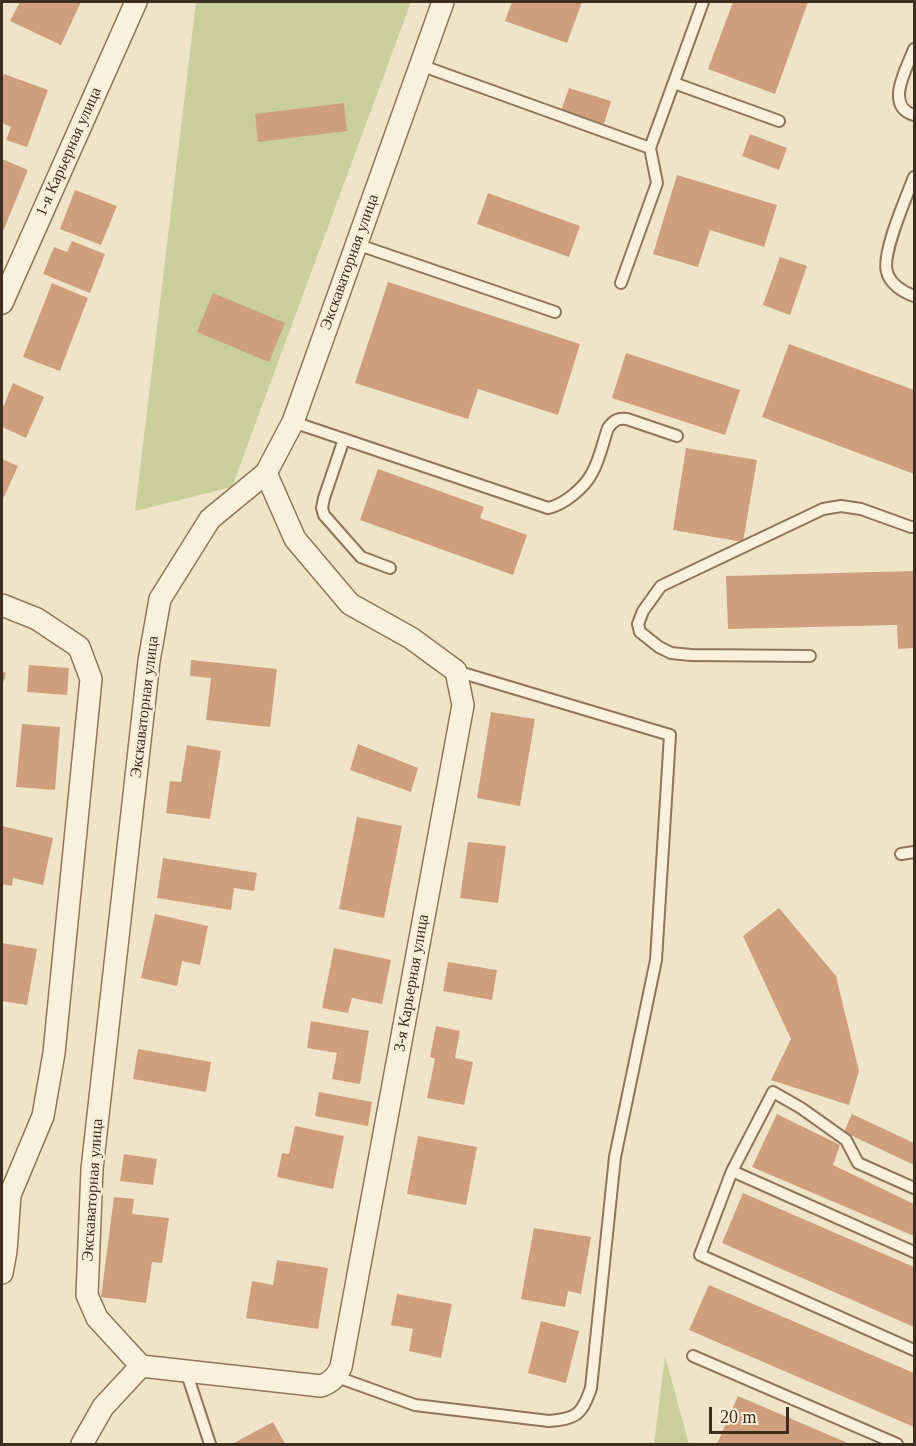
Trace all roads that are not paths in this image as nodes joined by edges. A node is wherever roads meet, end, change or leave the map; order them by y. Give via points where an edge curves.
1 (136, 2) edge
2 (443, 2) edge
3 (703, 2) edge
4 (915, 49) edge
5 (420, 65) junction
6 (674, 83) junction
7 (915, 115) edge
8 (779, 121) dead end
9 (650, 148) junction
10 (915, 177) edge
11 (356, 244) junction
12 (621, 283) dead end
13 (915, 296) edge
14 (2, 303) edge
15 (555, 312) dead end
16 (293, 422) junction
17 (677, 436) dead end
18 (344, 439) junction
19 (266, 473) junction
20 (915, 526) edge
21 (390, 568) dead end
22 (2, 605) edge
23 (810, 656) dead end
24 (456, 671) junction
25 (915, 852) edge
26 (901, 854) dead end
27 (732, 1172) junction
28 (915, 1188) edge
29 (915, 1252) edge
30 (2, 1273) edge
31 (915, 1350) edge
32 (693, 1356) dead end
33 (141, 1366) junction
34 (186, 1371) junction
35 (337, 1377) junction
36 (82, 1444) edge
37 (210, 1444) edge
38 (897, 1444) edge

1 - 14 street, 1-я Карьерная улица
2 - 5 street, Экскаваторная улица
3 - 6 lane
4 - 7 lane via 898,102
5 - 9 lane
5 - 11 street, Экскаваторная улица
6 - 8 lane
6 - 9 lane
9 - 12 lane via 657,183
10 - 13 lane via 886,255 887,272 894,285
11 - 15 lane
11 - 16 street, Экскаваторная улица
16 - 18 lane
16 - 19 street, Экскаваторная улица
17 - 18 lane via 619,418 608,428 587,481 556,507 548,508
18 - 21 lane via 324,498 324,515 361,557
19 - 24 street via 295,539 350,604 411,638
19 - 33 street, Экскаваторная улица via 210,519 160,599 149,661 92,1169 87,1295 97,1318
20 - 23 lane via 861,509 823,509 661,586 638,624 646,638 671,653
22 - 30 street via 37,619 79,647 91,679 54,1053 43,1116 10,1195
24 - 35 street, 3-я Карьерная улица via 463,705
24 - 35 lane via 670,735 656,960 615,1156 591,1388 584,1409 566,1420 549,1421 415,1405
25 - 26 lane
27 - 28 lane via 773,1092 846,1140 858,1162
27 - 29 lane
27 - 31 lane via 700,1255
32 - 38 lane
33 - 34 street
33 - 36 street via 103,1407
34 - 35 street via 321,1386
34 - 37 lane

